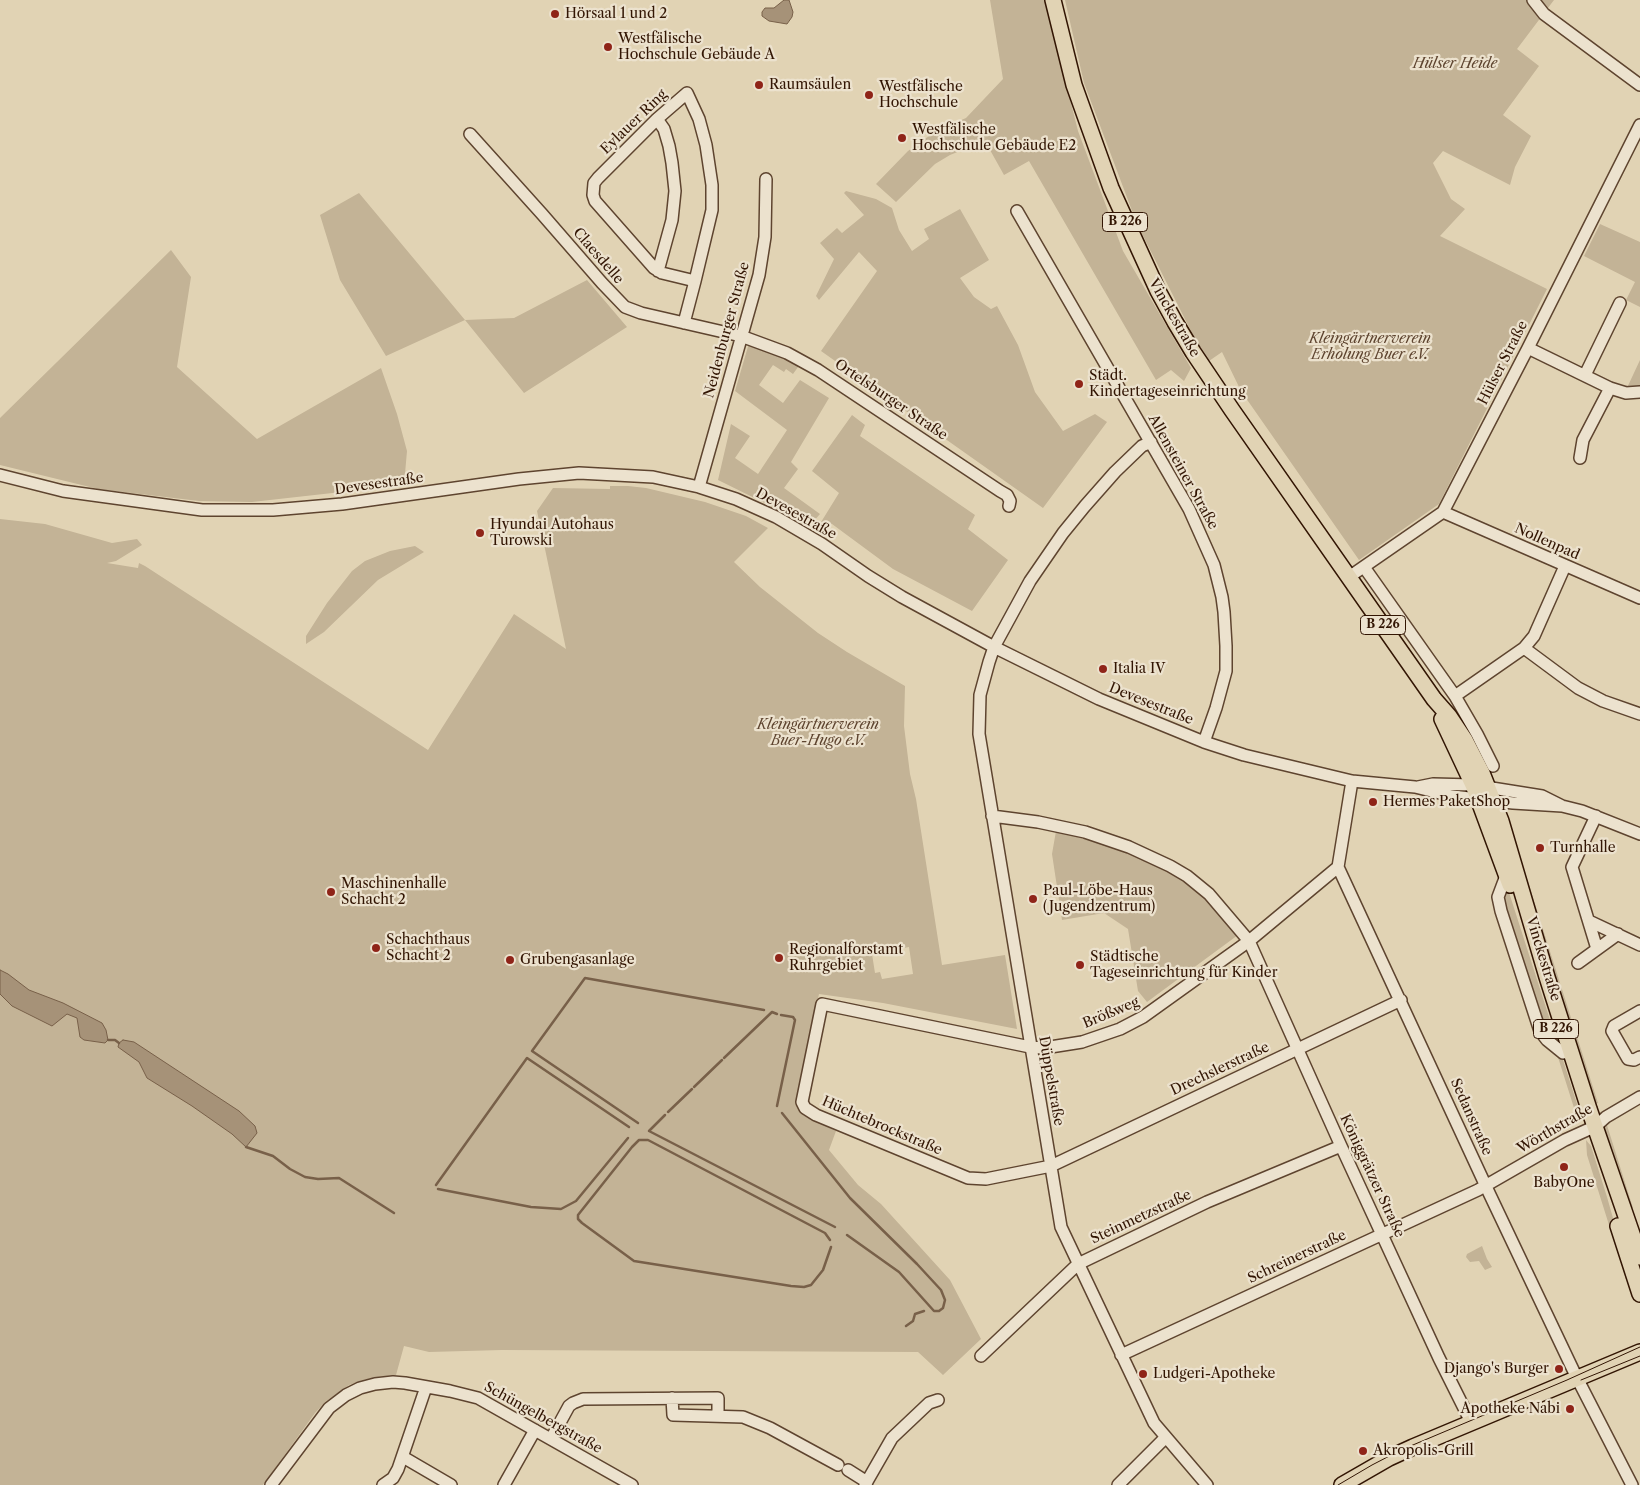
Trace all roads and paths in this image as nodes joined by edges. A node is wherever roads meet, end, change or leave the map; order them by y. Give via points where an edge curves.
1 (1053, 0) edge
2 (1533, 0) edge
3 (1640, 85) edge
4 (657, 119) junction
5 (1640, 125) edge
6 (470, 134) dead end
7 (766, 179) dead end
8 (1017, 211) dead end
9 (658, 271) junction
10 (695, 281) junction
11 (1620, 303) dead end
12 (684, 323) junction
13 (741, 336) junction
14 (1528, 348) junction
15 (1585, 375) junction
16 (1610, 388) junction
17 (1640, 392) edge
18 (1151, 442) junction
19 (1580, 458) dead end
20 (0, 475) edge
21 (699, 487) junction
22 (1009, 506) dead end
23 (1443, 512) junction
24 (1565, 566) junction
25 (1364, 567) junction
26 (1349, 577) junction
27 (1640, 598) edge
28 (994, 647) junction
29 (1524, 648) junction
30 (1456, 696) junction
31 (1640, 714) edge
32 (1204, 742) junction
33 (1493, 766) dead end
34 (1352, 780) junction
35 (1483, 793) junction
36 (992, 816) junction
37 (1596, 816) junction
38 (1640, 834) edge
39 (1338, 867) junction
40 (1589, 921) junction
41 (1618, 934) junction
42 (1249, 941) junction
43 (1640, 945) edge
44 (1597, 949) junction
45 (1578, 963) dead end
46 (1401, 1000) junction
47 (822, 1004) joint
48 (1640, 1011) edge
49 (1030, 1047) junction
50 (1297, 1049) junction
51 (1640, 1057) edge
52 (1640, 1097) edge
53 (1592, 1127) junction
54 (1341, 1146) junction
55 (1051, 1166) junction
56 (1486, 1186) junction
57 (1382, 1235) junction
58 (1640, 1257) edge
59 (1078, 1264) junction
60 (1640, 1294) edge
61 (1640, 1352) edge
62 (1121, 1355) junction
63 (981, 1356) dead end
64 (1577, 1379) junction
65 (426, 1387) junction
66 (672, 1398) junction
67 (938, 1400) dead end
68 (718, 1415) junction
69 (1471, 1422) junction
70 (535, 1430) junction
71 (1165, 1438) junction
72 (551, 1439) junction
73 (403, 1458) junction
74 (866, 1483) edge
75 (271, 1485) edge
76 (382, 1485) edge
77 (451, 1485) edge
78 (504, 1485) edge
79 (632, 1485) edge
80 (1118, 1485) edge
81 (1207, 1485) edge
82 (1342, 1485) edge
83 (1632, 1485) edge

1 - 26 main road, Vinckestraße / B 226 via 1074,84 1093,141 1129,232 1158,291 1193,352
2 - 3 street via 1544,14
4 - 9 street via 669,146 675,191 672,220
4 - 9 street, Eylauer Ring via 594,182 593,195
4 - 10 street, Eylauer Ring via 687,94 699,119 706,145 712,210
5 - 14 street, Hülser Straße
6 - 12 street, Claesdelle via 620,303 635,311
7 - 13 street, Neidenburger Straße via 765,237 759,275
8 - 18 street, Allensteiner Straße
9 - 10 street
10 - 12 street, Eylauer Ring
11 - 15 street
12 - 13 street, Claesdelle
13 - 21 street, Neidenburger Straße
13 - 22 street, Ortelsburger Straße via 787,352 818,370 1007,495
14 - 15 street
14 - 23 street, Hülser Straße
15 - 16 street
16 - 17 street via 1626,393
16 - 19 street via 1583,440
18 - 28 street, Düppelstraße via 1142,446 1115,472 1063,533 1030,581
18 - 32 street, Allensteiner Straße via 1199,528 1214,565 1222,597 1226,671
20 - 21 street, Devesestraße via 63,491 202,510 274,510 342,504 579,473 653,477
21 - 28 street, Devesestraße via 776,517 902,597
23 - 24 street, Nollenpad
23 - 25 street, Hülser Straße
24 - 27 street, Nollenpad
24 - 29 street via 1534,636
25 - 26 street, Hülser Straße
25 - 30 street
26 - 35 main road, Vinckestraße / B 226 via 1465,740
28 - 32 street, Devesestraße via 1099,699
28 - 36 street, Düppelstraße via 980,695 978,734
29 - 30 street
29 - 31 street via 1578,688
30 - 33 street
32 - 34 street, Devesestraße via 1244,755
34 - 35 street, Devesestraße via 1415,787 1444,794
34 - 39 street
35 - 37 street, Devesestraße via 1542,796
35 - 53 main road, Vinckestraße / B 226 via 1563,1052
35 - 53 main road, Vinckestraße / B 226 via 1501,820
36 - 42 street, Königgrätzer Straße via 1084,832 1170,866 1209,894
36 - 49 street, Düppelstraße
37 - 38 street, Devesestraße
37 - 40 street via 1572,867
39 - 42 street, Brößweg
39 - 46 street, Sedanstraße
40 - 41 street
40 - 44 street
41 - 43 street
41 - 44 street
42 - 49 street, Brößweg via 1157,1008 1129,1024 1082,1042
42 - 50 street, Königgrätzer Straße
44 - 45 street
46 - 50 street, Drechslerstraße
46 - 56 street, Sedanstraße
47 - 49 street, Brößweg
47 - 55 street, Hüchtebrockstraße via 803,1096 803,1106 807,1110 968,1178 986,1179
48 - 51 street via 1614,1026 1612,1031 1628,1059
49 - 55 street, Düppelstraße
50 - 54 street, Königgrätzer Straße
50 - 55 street, Drechslerstraße
52 - 53 street, Wörthstraße
53 - 56 street, Wörthstraße
53 - 58 main road, Vinckestraße / B 226
53 - 60 main road, Vinckestraße / B 226
54 - 57 street, Königgrätzer Straße
54 - 59 street, Steinmetzstraße via 1207,1202
55 - 59 street, Düppelstraße via 1061,1227
56 - 57 street, Schreinerstraße
56 - 64 street, Sedanstraße
57 - 62 street, Schreinerstraße
57 - 69 street, Königgrätzer Straße
59 - 62 street, Düppelstraße
59 - 63 street, Steinmetzstraße
61 - 64 main road
62 - 71 street, Düppelstraße via 1154,1423
64 - 69 main road
64 - 83 street, Sedanstraße
65 - 70 street, Schüngelbergstraße via 478,1398
65 - 73 street
65 - 75 street, Schüngelbergstraße via 384,1383 366,1386 346,1395 329,1408
66 - 68 street via 673,1415
66 - 68 street via 718,1398
66 - 72 street via 578,1400 569,1406
67 - 74 street via 929,1403 892,1438
68 - 74 street via 743,1417 770,1428
69 - 82 main road via 1389,1458
70 - 72 street, Schüngelbergstraße
70 - 78 street
71 - 80 street
71 - 81 street, Düppelstraße
72 - 79 street, Schüngelbergstraße
73 - 76 street via 396,1475
73 - 77 street

